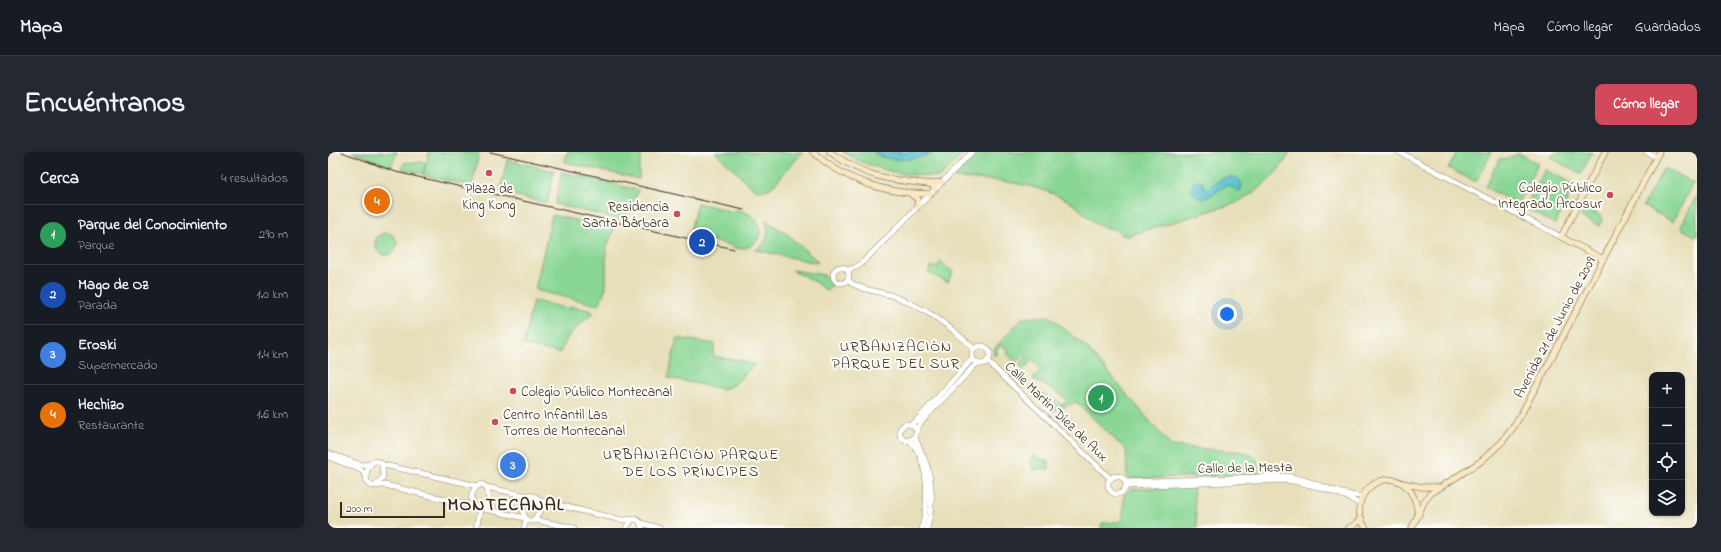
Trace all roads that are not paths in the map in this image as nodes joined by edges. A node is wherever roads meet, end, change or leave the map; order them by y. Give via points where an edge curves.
1 (813, 152) edge
2 (830, 152) edge
3 (972, 152) edge
4 (1399, 152) edge
5 (1605, 152) edge
6 (1647, 152) edge
7 (1658, 154) edge
8 (942, 182) junction
9 (926, 184) junction
10 (930, 192) junction
11 (908, 193) junction
12 (917, 207) junction
13 (1561, 237) junction
14 (1603, 259) junction
15 (848, 270) junction
16 (846, 280) junction
17 (974, 349) junction
18 (975, 360) junction
19 (987, 361) junction
20 (911, 424) junction
21 (916, 430) junction
22 (915, 437) junction
23 (910, 441) junction
24 (328, 453) edge
25 (328, 457) edge
26 (370, 464) junction
27 (382, 464) junction
28 (366, 476) junction
29 (1111, 479) junction
30 (1401, 482) junction
31 (1126, 484) junction
32 (376, 485) junction
33 (478, 486) junction
34 (486, 486) junction
35 (1439, 486) junction
36 (530, 496) junction
37 (1363, 496) junction
38 (538, 500) junction
39 (1360, 505) junction
40 (473, 506) junction
41 (481, 509) junction
42 (1418, 517) junction
43 (1361, 518) junction
44 (525, 519) junction
45 (534, 520) junction
46 (631, 521) junction
47 (641, 526) edge
48 (476, 528) edge
49 (524, 528) edge
50 (574, 528) edge
51 (626, 528) edge
52 (659, 528) edge
53 (922, 528) edge
54 (927, 528) edge
55 (1349, 528) edge
56 (1366, 528) edge
57 (1412, 528) edge

1 - 11 main road via 834,168 860,182
2 - 9 main road via 858,169 878,177
3 - 8 street
4 - 13 street
5 - 13 main road
6 - 7 street
7 - 14 main road, Avenida 21 de Junio de 2009
8 - 9 main road
8 - 10 street
9 - 10 main road
9 - 10 main road via 933,185
10 - 11 main road
10 - 12 street
11 - 12 main road via 918,197
12 - 15 street via 861,264
13 - 14 main road
14 - 35 main road, Avenida 21 de Junio de 2009 via 1515,425 1502,442 1480,462
15 - 16 street via 849,276
15 - 16 street via 839,266 832,274 837,282 842,283
16 - 17 street via 917,306 951,328
17 - 18 street via 972,353
17 - 19 street via 981,346 987,349
18 - 19 street via 983,363
18 - 20 street
18 - 21 street
19 - 29 street, Calle Martín Díez de Aux
20 - 21 street
20 - 23 street via 902,426 900,433 903,440
21 - 22 street
22 - 23 street
22 - 54 street via 926,463 930,481 931,505
23 - 53 street via 919,457 925,477 926,503
24 - 26 street via 361,465
25 - 28 street via 361,470
26 - 27 street via 378,460
26 - 28 street
27 - 32 street via 383,477
27 - 33 street
28 - 32 street via 369,484
29 - 31 street via 1122,477
29 - 31 street via 1109,485 1113,492 1120,493
30 - 35 main road, Avenida 21 de Junio de 2009 via 1422,487
30 - 37 main road, Avenida 21 de Junio de 2009 via 1378,482 1370,486
30 - 42 main road via 1413,496
31 - 37 street, Calle de la Mesta via 1286,476
31 - 39 street, Calle de la Mesta via 1285,480 1351,499
32 - 40 street
33 - 34 street
33 - 40 street via 473,493
34 - 36 street
34 - 41 street via 488,499
35 - 42 main road, Avenida 21 de Junio de 2009 via 1425,499
36 - 38 street
36 - 44 street via 524,505
37 - 39 main road
38 - 45 street via 540,511
38 - 46 street
39 - 43 main road
40 - 41 street via 475,509
41 - 44 street
41 - 48 street
42 - 57 main road, Avenida 21 de Junio de 2009
43 - 55 main road
43 - 56 main road
44 - 45 street
44 - 49 street
45 - 50 street
46 - 47 street via 637,520
46 - 51 street
47 - 52 street

